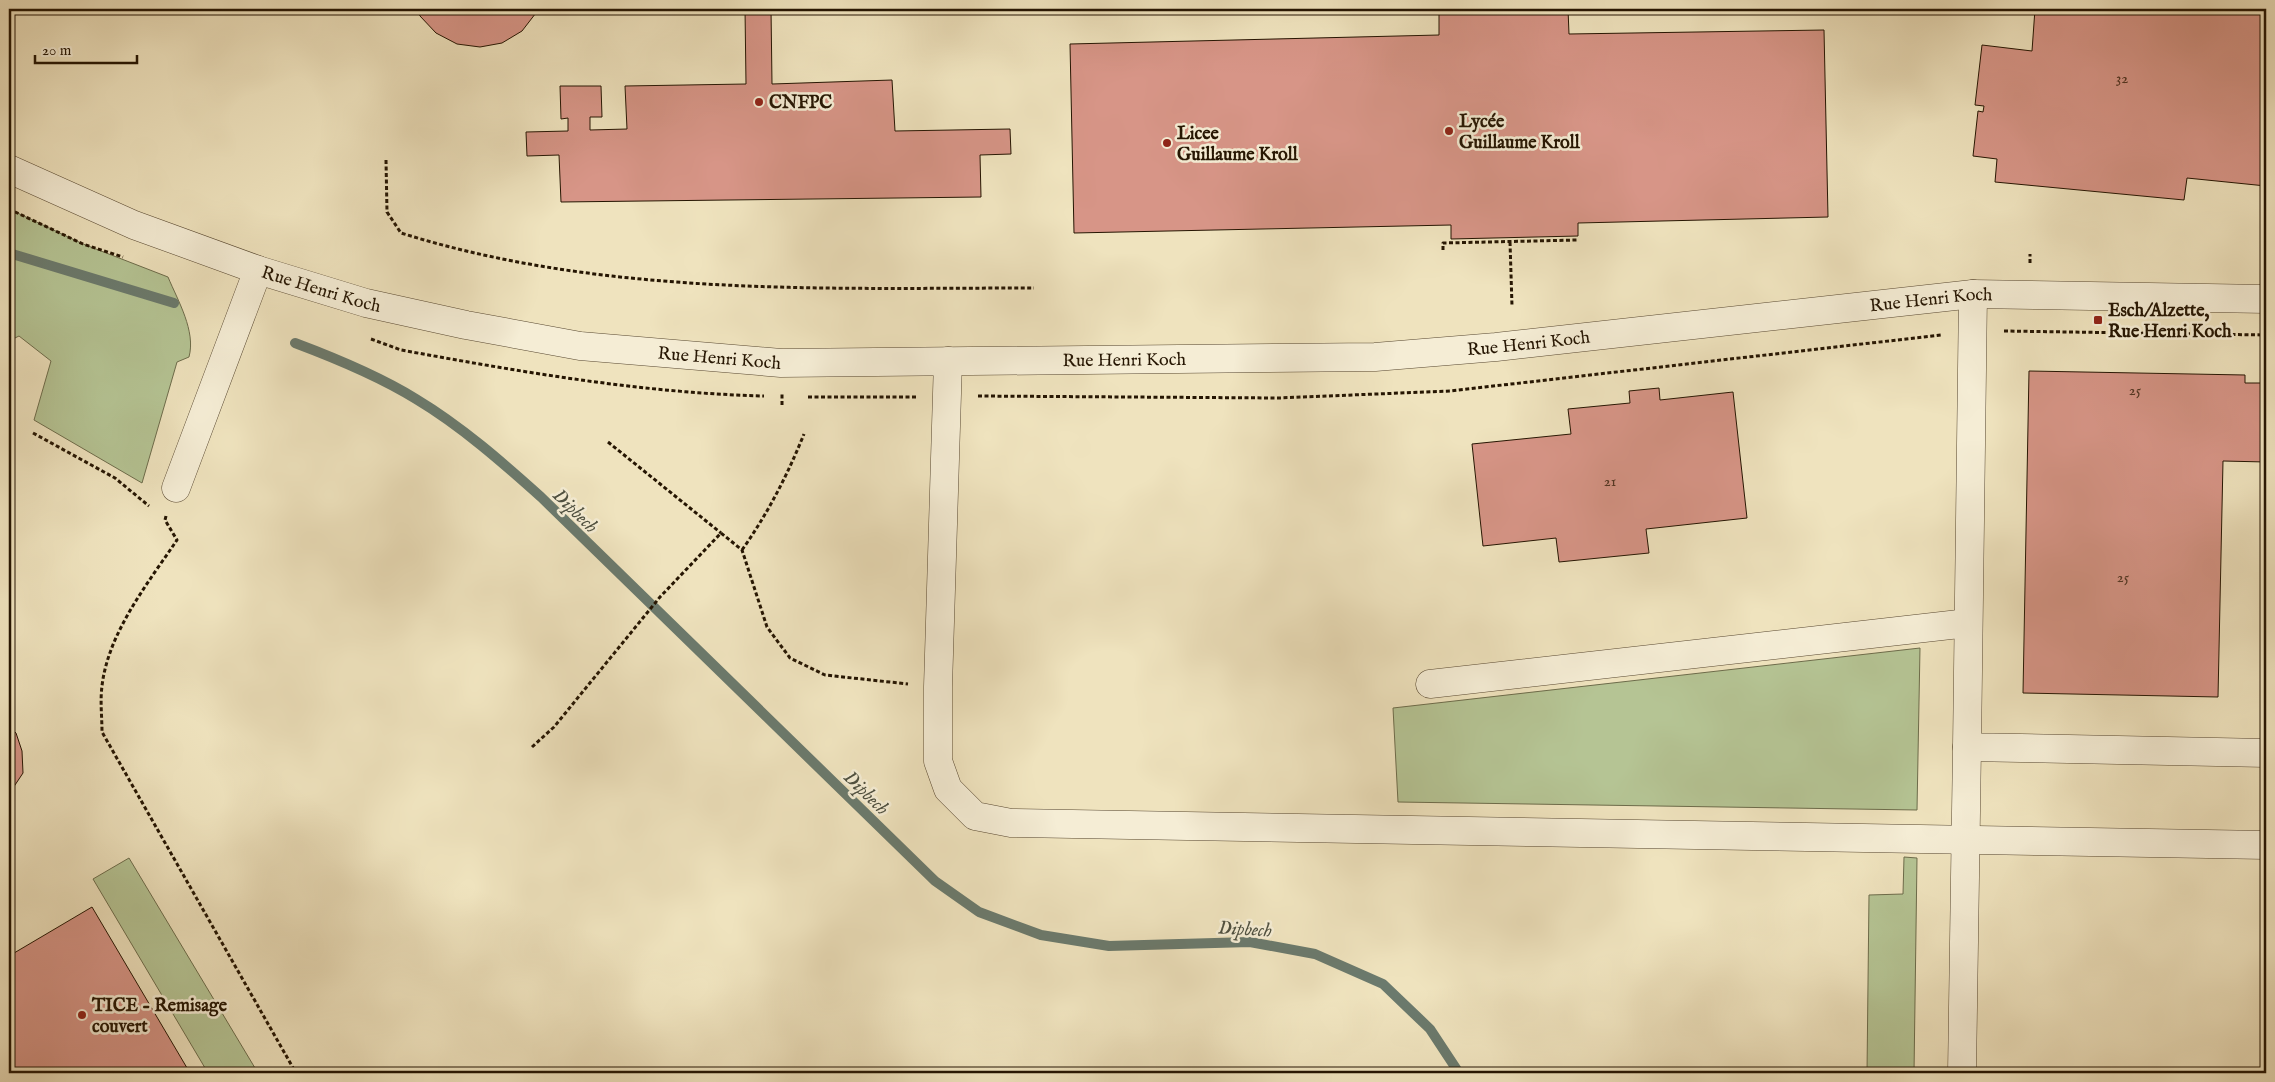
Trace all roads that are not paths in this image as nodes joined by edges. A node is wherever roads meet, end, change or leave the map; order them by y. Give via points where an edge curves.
1 (9, 169) edge
2 (258, 270) junction
3 (1972, 294) junction
4 (2266, 299) edge
5 (948, 361) junction
6 (176, 488) road end
7 (1968, 623) junction
8 (1430, 684) dead end
9 (1968, 747) junction
10 (2266, 753) edge
11 (1967, 839) junction
12 (2266, 845) edge
13 (1962, 1073) edge

1 - 2 street, Rue Henri Koch via 134,225
2 - 5 street, Rue Henri Koch via 366,303 580,346 781,363
2 - 6 street
3 - 4 street, Rue Henri Koch
3 - 5 street, Rue Henri Koch via 1496,347 1375,357
3 - 7 street
5 - 11 street via 938,761 948,790 975,816 1010,823
7 - 8 street
7 - 9 street
9 - 10 street
9 - 11 street
11 - 12 street
11 - 13 street

